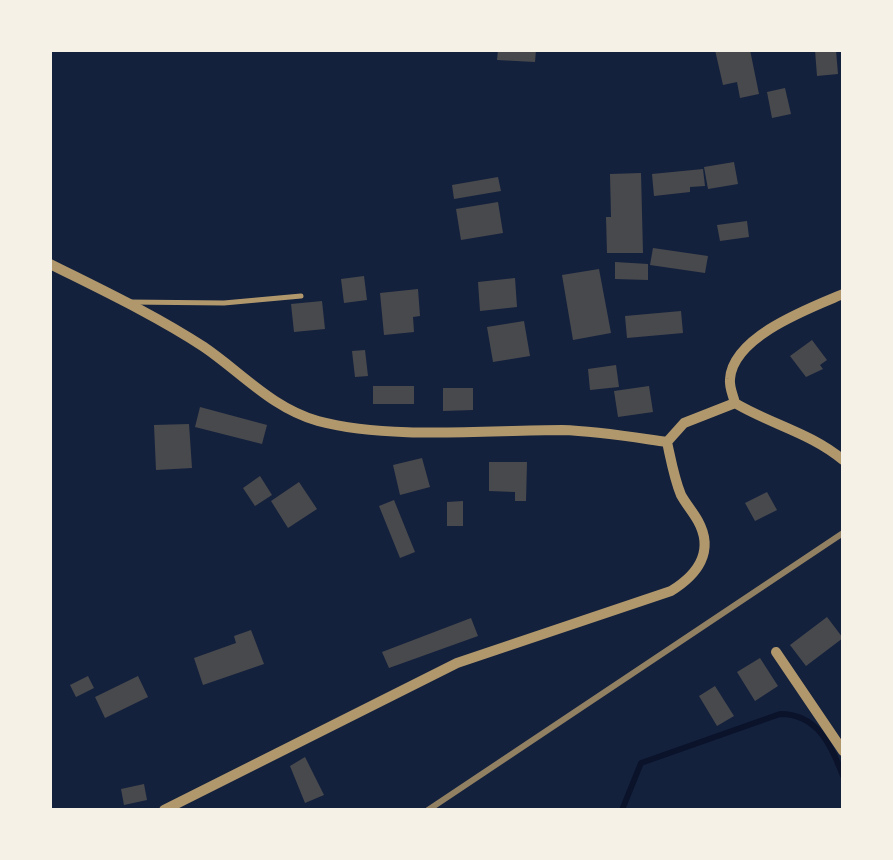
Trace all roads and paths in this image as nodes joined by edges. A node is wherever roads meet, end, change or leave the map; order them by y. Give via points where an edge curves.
1 (50, 264) edge
2 (843, 294) edge
3 (300, 296) dead end
4 (126, 302) junction
5 (735, 403) junction
6 (668, 442) junction
7 (843, 460) edge
8 (776, 652) dead end
9 (843, 751) edge
10 (164, 810) edge

1 - 4 street
2 - 5 street via 783,321 743,353 729,382
3 - 4 lane
4 - 6 street via 208,350 288,409 319,421 400,430 590,431
5 - 6 street via 684,423
5 - 7 street
6 - 10 street via 675,479 705,546 690,580 457,663
8 - 9 street

